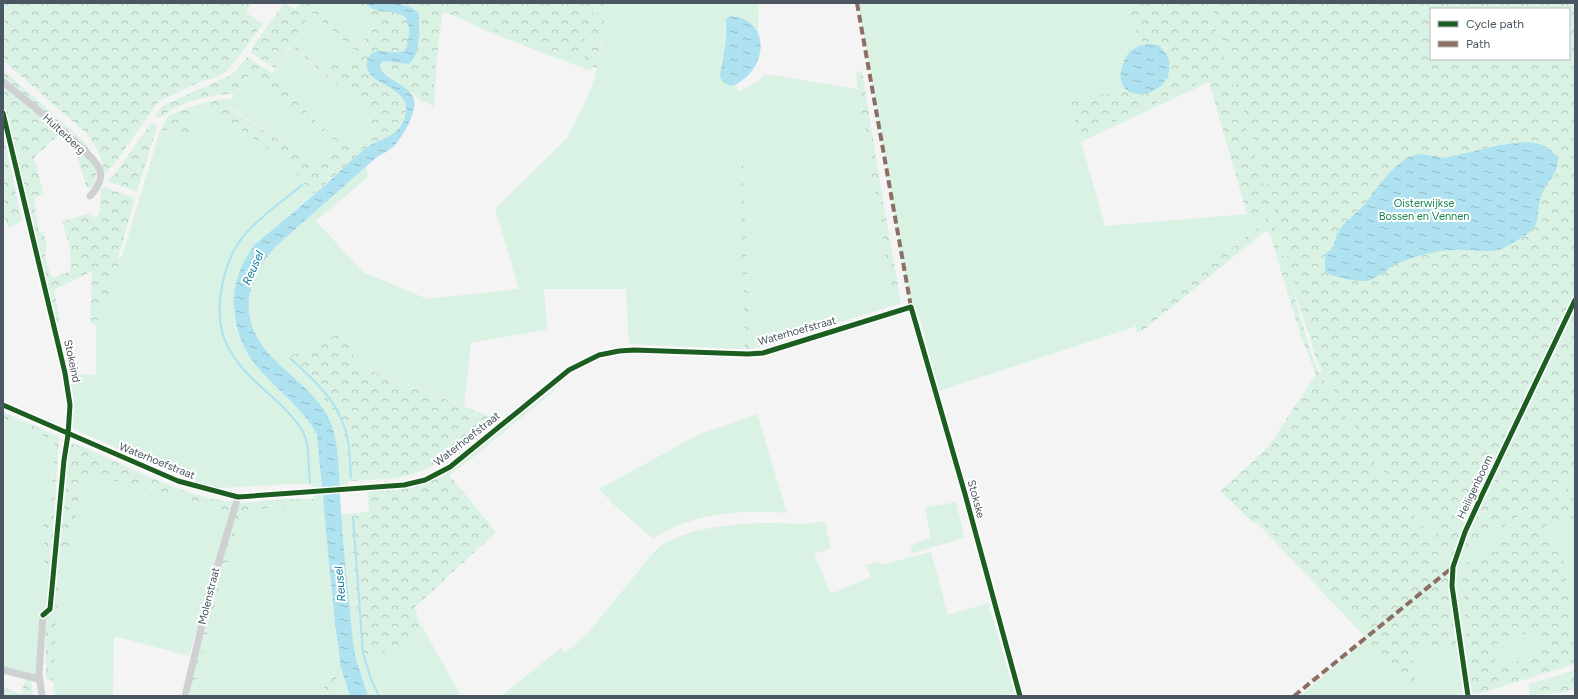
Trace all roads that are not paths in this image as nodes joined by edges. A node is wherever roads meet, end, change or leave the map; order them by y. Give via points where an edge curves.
1 (3, 82) edge
2 (90, 196) dead end
3 (1575, 300) edge
4 (911, 307) joint
5 (3, 405) edge
6 (238, 497) junction
7 (43, 615) dead end
8 (3, 670) edge
9 (39, 680) junction
10 (42, 696) edge
11 (185, 696) edge
12 (1020, 696) edge
13 (1468, 696) edge

1 - 2 street, Hulterberg via 42,112 98,165 100,180
3 - 13 street, Heiligenboom via 1465,532 1453,567 1452,586
4 - 6 street, Waterhoefstraat via 763,353 634,350 599,355 569,370 438,475 410,484
4 - 12 street, Stokske
5 - 6 street, Waterhoefstraat via 178,481
6 - 11 street, Molenstraat via 210,591
7 - 9 street
8 - 9 street
9 - 10 street

